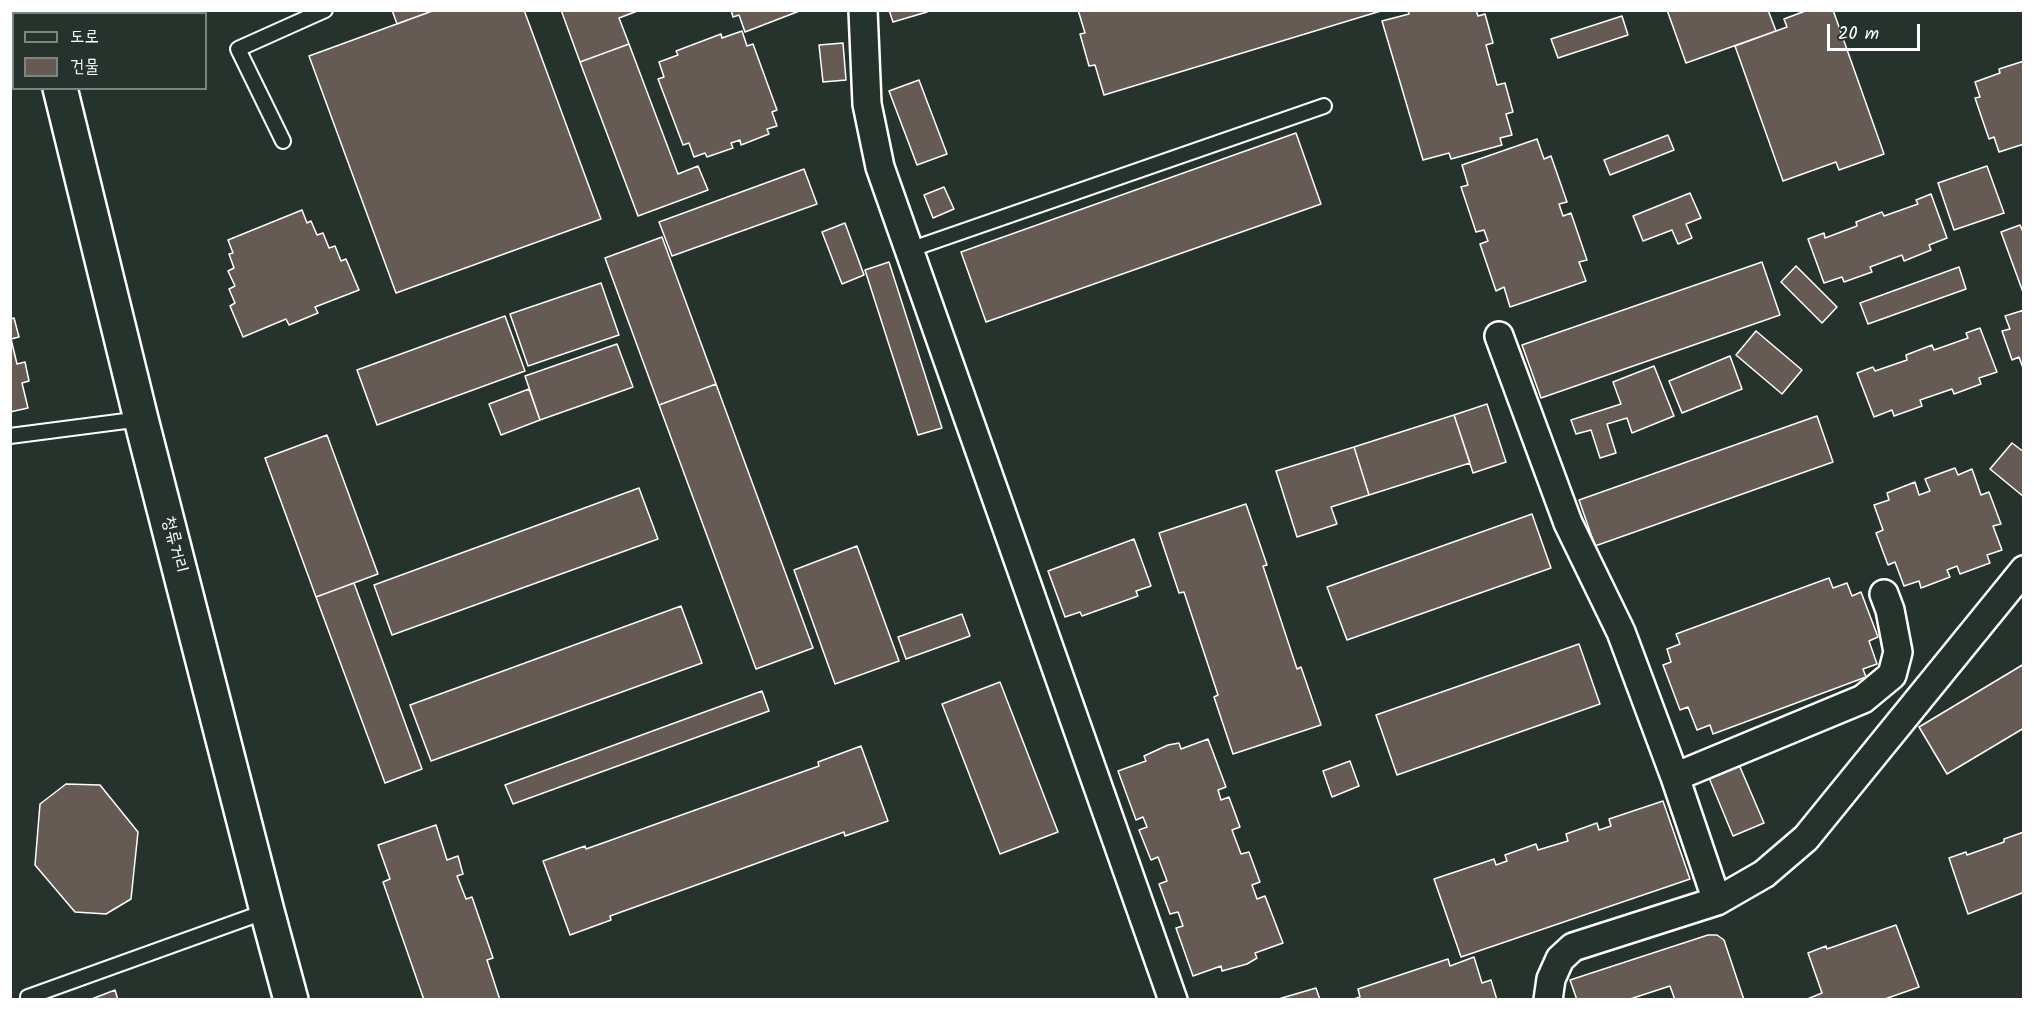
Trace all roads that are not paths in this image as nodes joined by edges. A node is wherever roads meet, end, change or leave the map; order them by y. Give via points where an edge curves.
1 (325, 10) edge
2 (863, 10) edge
3 (60, 90) edge
4 (1324, 106) dead end
5 (283, 141) dead end
6 (909, 250) junction
7 (1499, 336) dead end
8 (141, 419) junction
9 (10, 436) edge
10 (2024, 570) edge
11 (1884, 594) dead end
12 (1675, 777) junction
13 (1717, 902) junction
14 (267, 911) junction
15 (28, 999) edge
16 (291, 999) edge
17 (1173, 999) edge
18 (1548, 999) edge

1 - 5 lane via 237,49
2 - 6 street via 867,104 880,166
3 - 8 main road, 청류거리
4 - 6 lane
6 - 17 street
7 - 12 street via 1568,523 1621,632
8 - 9 lane
8 - 14 main road, 청류거리
10 - 13 street via 1806,838 1764,874
11 - 12 street via 1898,652 1892,675 1863,699
12 - 13 street
13 - 18 street via 1573,948 1560,959
14 - 15 lane
14 - 16 main road, 청류거리

